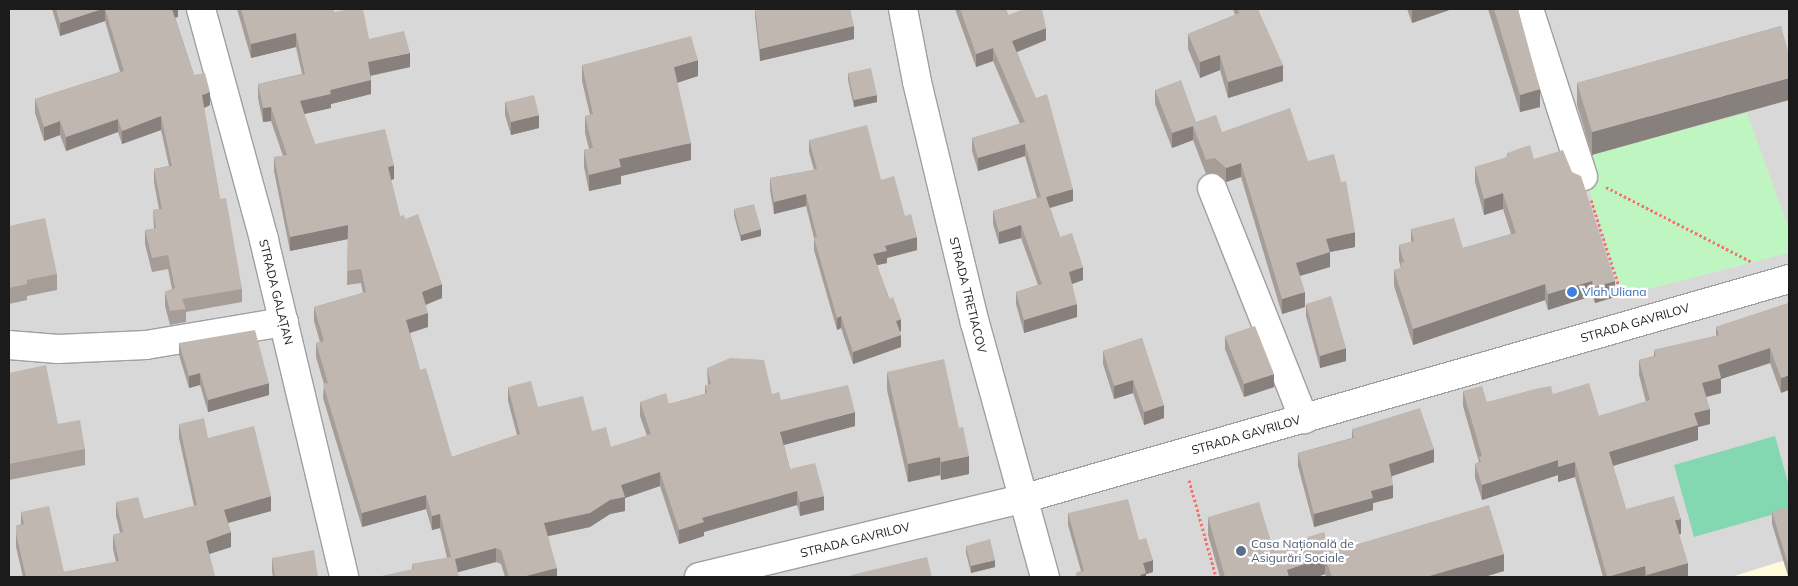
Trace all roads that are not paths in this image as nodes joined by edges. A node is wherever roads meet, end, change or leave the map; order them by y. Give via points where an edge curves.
1 (202, 9) edge
2 (903, 9) edge
3 (1529, 9) edge
4 (1583, 176) edge
5 (1212, 188) dead end
6 (1788, 279) edge
7 (284, 322) junction
8 (9, 345) edge
9 (1304, 419) junction
10 (1022, 499) junction
11 (344, 577) edge
12 (699, 577) edge
13 (1045, 577) edge

1 - 7 street, STRADA GALAȚAN
2 - 10 street, STRADA TRETIACOV via 974,323
3 - 4 street
5 - 9 street
6 - 9 street, STRADA GAVRILOV
7 - 8 street via 146,345 58,349
7 - 11 street, STRADA GALAȚAN
9 - 10 street, STRADA GAVRILOV
10 - 12 street, STRADA GAVRILOV
10 - 13 street, STRADA TRETIACOV

